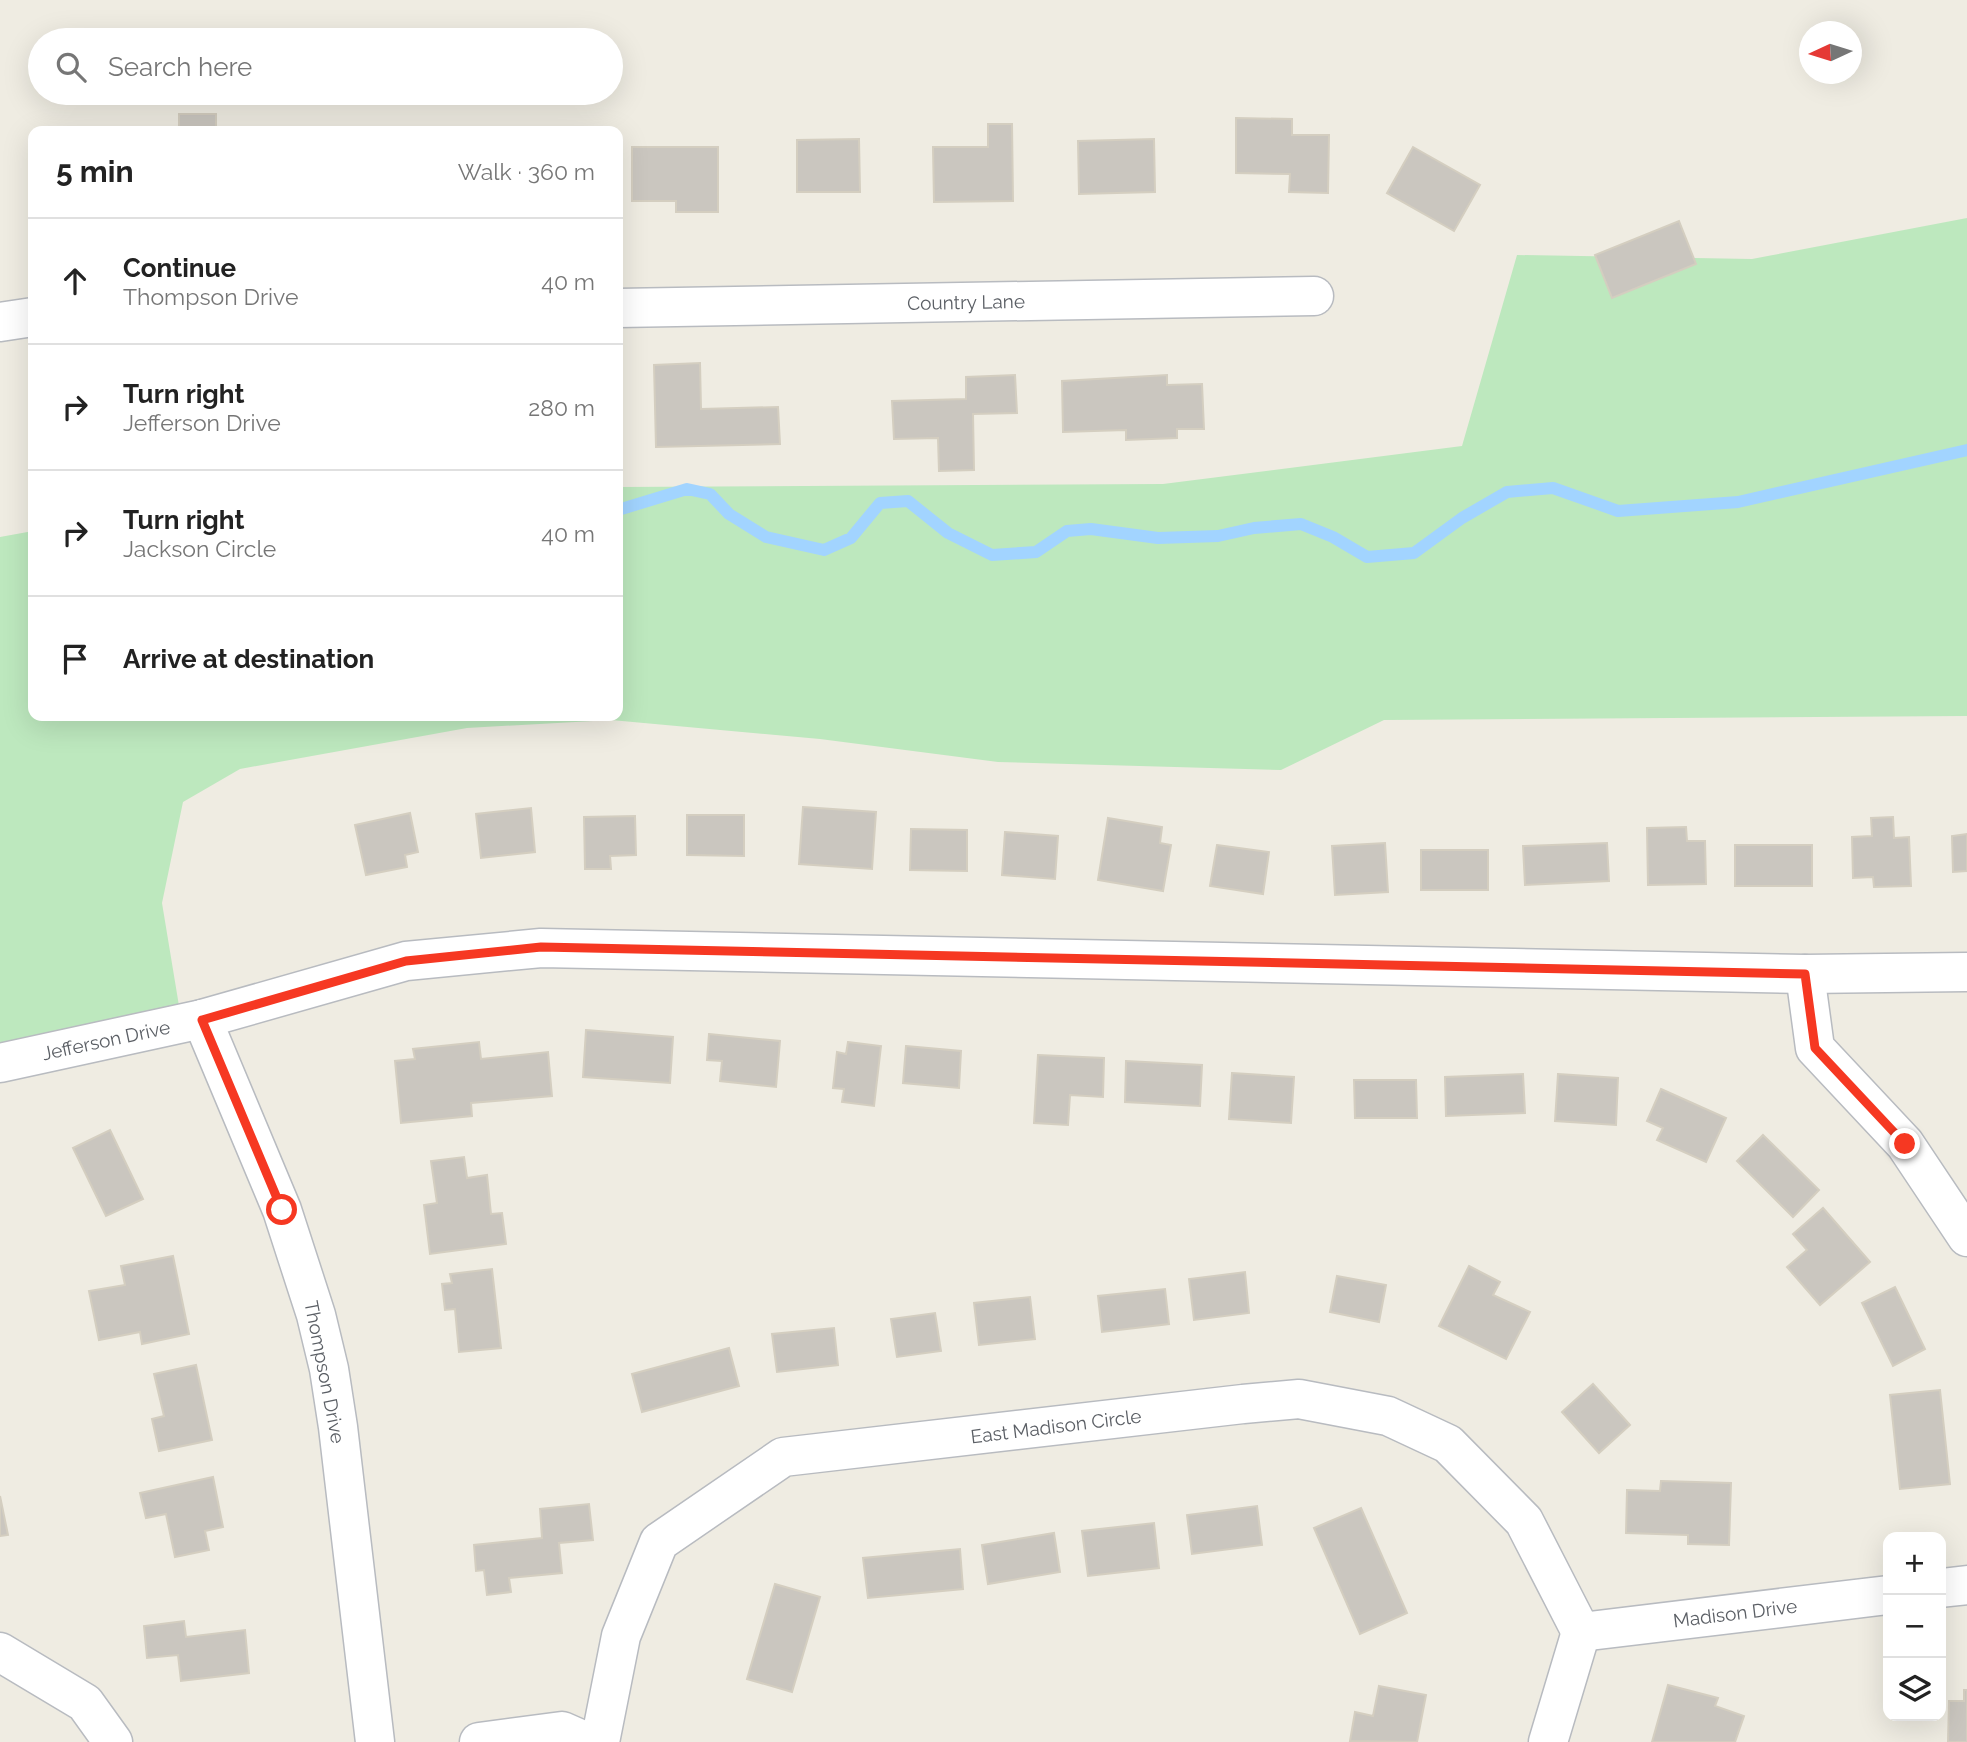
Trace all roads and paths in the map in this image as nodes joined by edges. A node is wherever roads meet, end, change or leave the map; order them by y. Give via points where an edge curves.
1 (1314, 296) dead end
2 (623, 308) edge
3 (28, 318) edge
4 (0, 322) edge
5 (1967, 972) edge
6 (1805, 974) junction
7 (202, 1020) junction
8 (0, 1063) edge
9 (1967, 1237) edge
10 (1967, 1585) edge
11 (1946, 1587) edge
12 (1883, 1596) edge
13 (1581, 1632) junction
14 (0, 1652) edge
15 (113, 1742) edge
16 (375, 1742) edge
17 (479, 1742) edge
18 (587, 1742) edge
19 (600, 1742) edge
20 (1548, 1742) edge

1 - 2 street, Country Lane
3 - 4 street
5 - 6 street, Jefferson Drive
6 - 7 street, Jefferson Drive via 541,947 406,961
6 - 9 street via 1815,1048 1905,1144
7 - 8 street, Jefferson Drive
7 - 16 street, Thompson Drive via 282,1210 316,1315 338,1427
10 - 11 street
12 - 13 street, Madison Drive
13 - 19 street, East Madison Circle via 1524,1521 1448,1444 1388,1416 1312,1401 1243,1404 783,1457 659,1542 621,1636
13 - 20 street
14 - 15 street via 85,1703
17 - 18 street via 562,1731

